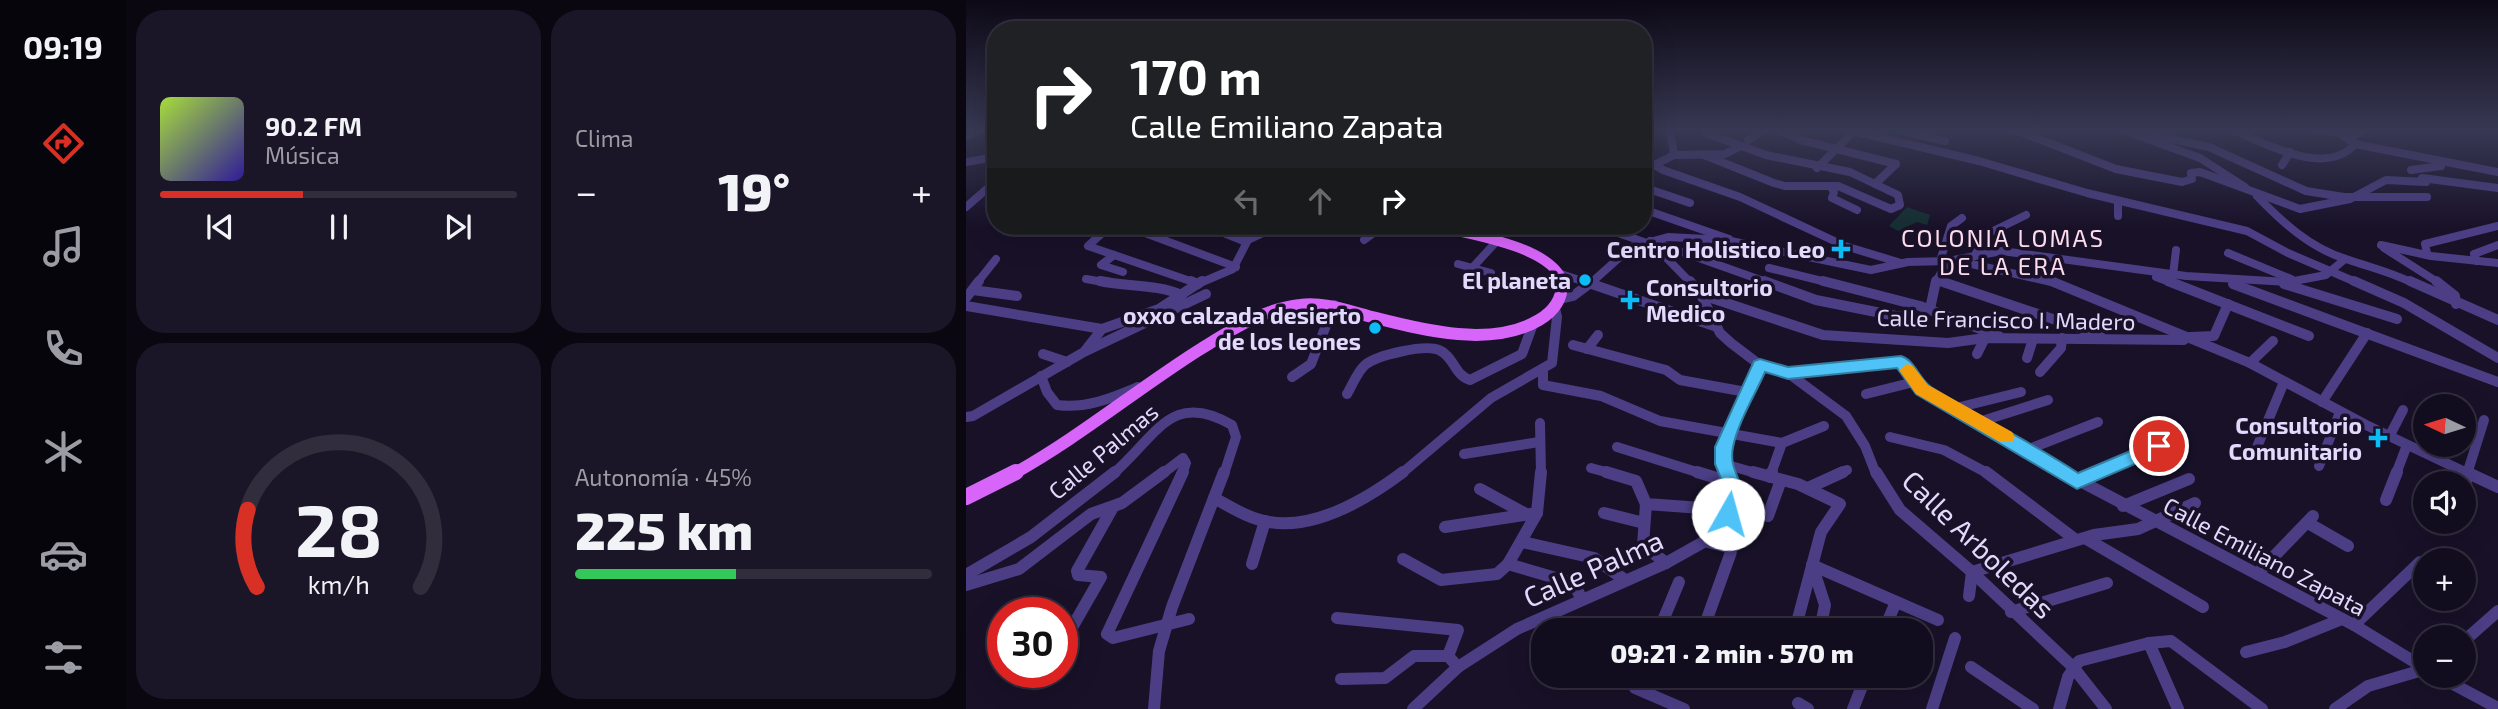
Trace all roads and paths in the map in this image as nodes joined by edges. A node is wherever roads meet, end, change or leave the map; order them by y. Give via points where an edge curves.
1 (1722, 162) edge
2 (1800, 162) edge
3 (1823, 162) edge
4 (1888, 162) edge
5 (1983, 162) edge
6 (2101, 162) edge
7 (2210, 162) edge
8 (2242, 162) edge
9 (2284, 162) edge
10 (2320, 162) edge
11 (2438, 162) edge
12 (2447, 162) edge
13 (1652, 164) edge
14 (2282, 165) dead end
15 (1817, 168) junction
16 (2321, 169) dead end
17 (2498, 172) edge
18 (1683, 178) junction
19 (2422, 178) junction
20 (1875, 184) junction
21 (1831, 187) junction
22 (2498, 188) edge
23 (987, 189) edge
24 (2246, 189) junction
25 (1652, 190) edge
26 (1668, 194) junction
27 (2356, 196) junction
28 (2427, 197) dead end
29 (2118, 201) junction
30 (1690, 203) dead end
31 (966, 207) edge
32 (1857, 210) dead end
33 (1652, 212) edge
34 (2026, 215) dead end
35 (2118, 216) dead end
36 (1962, 218) dead end
37 (2498, 226) edge
38 (1100, 235) edge
39 (1150, 235) edge
40 (1230, 235) edge
41 (1260, 235) edge
42 (1370, 235) edge
43 (1467, 235) edge
44 (1627, 235) edge
45 (1364, 240) dead end
46 (1647, 241) junction
47 (1246, 242) junction
48 (1496, 243) junction
49 (1736, 243) junction
50 (2498, 245) edge
51 (2176, 250) dead end
52 (2228, 253) dead end
53 (2427, 253) junction
54 (1114, 254) junction
55 (1975, 255) junction
56 (996, 258) dead end
57 (1947, 261) junction
58 (2477, 261) junction
59 (2494, 262) edge
60 (1901, 263) junction
61 (1458, 264) dead end
62 (2341, 265) junction
63 (1236, 267) junction
64 (1473, 267) junction
65 (1769, 268) dead end
66 (2137, 270) junction
67 (1123, 272) dead end
68 (2498, 272) edge
69 (1491, 273) dead end
70 (1558, 273) junction
71 (2173, 275) junction
72 (1086, 279) dead end
73 (2223, 280) junction
74 (1936, 281) junction
75 (2295, 281) junction
76 (2275, 282) junction
77 (1593, 283) junction
78 (1198, 284) junction
79 (1206, 293) dead end
80 (970, 294) edge
81 (1182, 295) junction
82 (1702, 295) junction
83 (1017, 296) dead end
84 (1557, 304) junction
85 (2228, 304) junction
86 (2456, 304) junction
87 (1334, 305) junction
88 (966, 306) edge
89 (1930, 309) junction
90 (2397, 319) dead end
91 (2498, 320) edge
92 (1534, 324) junction
93 (1919, 325) dead end
94 (1717, 327) junction
95 (1102, 329) junction
96 (2367, 333) junction
97 (1598, 335) dead end
98 (2309, 336) dead end
99 (1985, 338) junction
100 (2006, 338) junction
101 (2033, 338) junction
102 (2062, 338) junction
103 (2107, 338) junction
104 (2186, 338) junction
105 (2273, 341) dead end
106 (1573, 345) dead end
107 (1587, 349) junction
108 (1084, 352) junction
109 (1043, 354) dead end
110 (1977, 354) dead end
111 (2026, 358) dead end
112 (2498, 358) edge
113 (1067, 362) junction
114 (2250, 363) junction
115 (1760, 365) junction
116 (1543, 372) junction
117 (2040, 372) dead end
118 (1788, 373) junction
119 (1041, 376) junction
120 (1292, 377) dead end
121 (1150, 382) junction
122 (1914, 382) junction
123 (2284, 382) junction
124 (2498, 382) edge
125 (1746, 392) junction
126 (2021, 392) dead end
127 (1347, 394) dead end
128 (1866, 394) dead end
129 (2048, 400) dead end
130 (2322, 402) junction
131 (1956, 408) junction
132 (2403, 410) dead end
133 (2340, 412) junction
134 (966, 418) edge
135 (2484, 420) dead end
136 (1979, 422) junction
137 (2098, 422) dead end
138 (1540, 423) dead end
139 (1824, 425) dead end
140 (1730, 431) junction
141 (1890, 437) dead end
142 (2389, 437) junction
143 (1539, 442) junction
144 (1782, 443) junction
145 (2407, 445) junction
146 (2159, 446) dead end
147 (1617, 447) dead end
148 (2258, 447) dead end
149 (2029, 449) junction
150 (1464, 454) dead end
151 (1724, 464) junction
152 (2319, 466) dead end
153 (1591, 468) dead end
154 (1847, 470) dead end
155 (2463, 471) edge
156 (2468, 471) edge
157 (2476, 477) edge
158 (1776, 479) junction
159 (2189, 479) dead end
160 (2077, 481) junction
161 (1733, 483) junction
162 (2498, 487) edge
163 (1808, 488) junction
164 (1480, 489) dead end
165 (966, 497) edge
166 (1214, 498) junction
167 (2386, 500) dead end
168 (2195, 503) dead end
169 (1646, 504) junction
170 (2123, 506) junction
171 (1113, 507) junction
172 (1604, 513) dead end
173 (1531, 514) junction
174 (1768, 516) dead end
175 (1265, 521) junction
176 (1644, 523) junction
177 (2158, 523) junction
178 (1445, 527) dead end
179 (2080, 539) junction
180 (1522, 542) junction
181 (1708, 542) junction
182 (2348, 546) dead end
183 (1403, 559) dead end
184 (1666, 563) junction
185 (1252, 564) dead end
186 (1507, 564) junction
187 (1812, 565) junction
188 (2413, 568) edge
189 (1972, 572) junction
190 (2257, 574) junction
191 (966, 575) edge
192 (1625, 580) junction
193 (1679, 582) dead end
194 (2106, 583) dead end
195 (966, 585) edge
196 (1969, 596) dead end
197 (1583, 599) junction
198 (1896, 602) junction
199 (2203, 607) dead end
200 (2498, 611) edge
201 (2011, 612) junction
202 (1078, 617) edge
203 (1337, 618) dead end
204 (1664, 618) edge
205 (1707, 618) edge
206 (1798, 618) edge
207 (1824, 618) edge
208 (1889, 618) edge
209 (1189, 619) dead end
210 (1938, 620) dead end
211 (2348, 622) junction
212 (1166, 626) junction
213 (2476, 630) edge
214 (1955, 638) dead end
215 (2149, 643) junction
216 (2246, 652) dead end
217 (1448, 656) junction
218 (2413, 661) edge
219 (1458, 667) junction
220 (1971, 667) dead end
221 (2073, 667) junction
222 (2413, 673) edge
223 (1341, 679) dead end
224 (1647, 688) edge
225 (1861, 688) edge
226 (2460, 688) edge
227 (2498, 708) edge
228 (1154, 709) edge
229 (1413, 709) edge
230 (1684, 709) edge
231 (1853, 709) edge
232 (1932, 709) edge
233 (2033, 709) edge
234 (2059, 709) edge
235 (2106, 709) edge
236 (2178, 709) edge
237 (2262, 709) edge
238 (2335, 709) edge

1 - 21 street via 1774,183
2 - 15 street
3 - 15 street
4 - 20 street via 1896,164
5 - 29 street
6 - 24 street via 2182,182 2192,179 2191,173 2200,173
7 - 24 street
8 - 27 street via 2306,191
9 - 14 street
10 - 16 street
11 - 19 street via 2441,166 2411,170
12 - 17 street
13 - 18 street
15 - 20 street via 1850,172
18 - 26 street
18 - 60 street via 1740,197 1845,246
19 - 22 street
19 - 27 street via 2426,182 2386,180
20 - 21 street via 1898,195 1900,205 1891,209 1845,188
21 - 32 street via 1832,198
23 - 31 street
24 - 27 street via 2300,209
24 - 62 street via 2293,232
25 - 26 street
26 - 30 street
27 - 28 street
29 - 35 street
29 - 62 street via 2247,231 2288,253
33 - 49 street via 1701,226
34 - 55 street via 1981,237
36 - 57 street via 1951,226
37 - 53 street via 2426,244
38 - 54 street via 1088,246
39 - 63 street
40 - 47 street
41 - 47 street
42 - 45 street
43 - 48 main road
44 - 46 street
46 - 49 street via 1679,237
46 - 77 street via 1615,261
46 - 82 street
46 - 93 street via 1816,300 1901,317
47 - 63 street
48 - 64 street
48 - 70 main road via 1527,253
49 - 60 street via 1871,270
50 - 58 street via 2474,254
51 - 71 street
52 - 75 street
53 - 58 street
53 - 86 street via 2381,245 2448,289
54 - 67 street via 1101,265
54 - 78 street
55 - 57 street
55 - 66 street via 2010,251
56 - 80 street
57 - 60 street
57 - 74 street
57 - 104 street via 2053,281
58 - 59 street
59 - 68 street
61 - 64 street
62 - 75 street
62 - 86 street via 2380,267
62 - 112 street
63 - 78 street
64 - 69 street
65 - 89 street
66 - 71 street
66 - 85 street
70 - 77 street
70 - 84 main road via 1563,286
71 - 73 street
72 - 81 street via 1135,288 1160,286
73 - 76 street
73 - 96 street
74 - 89 street
74 - 103 street
75 - 76 street
76 - 90 street
77 - 84 street
77 - 94 street
78 - 81 street
79 - 108 street
80 - 83 street
81 - 95 street via 1159,309
82 - 94 street
82 - 99 street, Calle Francisco I. Madero via 1822,335 1948,343
84 - 92 main road
84 - 116 street via 1554,358
85 - 98 street
85 - 104 street via 2214,336
86 - 91 street
87 - 92 main road via 1374,317 1462,331 1503,334
87 - 120 street via 1311,364
87 - 121 main road via 1288,307 1258,316
88 - 95 street
89 - 100 street
92 - 127 street via 1522,354 1471,380 1461,377 1438,349 1416,347 1366,365
94 - 115 street
95 - 108 street
96 - 124 street
96 - 130 street
97 - 107 street
99 - 100 street, Calle Francisco I. Madero
99 - 110 street
100 - 101 street, Calle Francisco I. Madero
101 - 102 street, Calle Francisco I. Madero
101 - 111 street
102 - 103 street, Calle Francisco I. Madero
102 - 117 street via 2061,348
103 - 104 street, Calle Francisco I. Madero
104 - 114 street
105 - 114 street
106 - 107 street
107 - 125 street via 1666,370 1680,380
108 - 113 street
109 - 113 street
113 - 119 street
114 - 123 street
115 - 118 street, Calle Arboledas
115 - 125 street
116 - 140 street via 1543,385 1601,396 1660,421
116 - 175 street via 1485,402 1421,461 1373,495 1345,509 1301,521
118 - 122 street, Calle Emiliano Zapata via 1901,362
118 - 189 street, Calle Arboledas via 1846,416 1900,510
119 - 121 street via 1056,405 1070,408
119 - 134 street
121 - 165 main road via 1019,471
122 - 128 street
122 - 131 street, Calle Emiliano Zapata
123 - 130 street
123 - 148 street
125 - 140 street
126 - 131 street
129 - 136 street
130 - 133 street
131 - 136 street, Calle Emiliano Zapata
132 - 142 street
133 - 142 street
133 - 152 street
135 - 156 street
136 - 149 street, Calle Emiliano Zapata
137 - 149 street
138 - 143 street
139 - 144 street
140 - 144 street
140 - 151 street
141 - 179 street via 1922,440 1956,453
142 - 145 street
143 - 150 street
143 - 173 street via 1541,488
144 - 158 street
145 - 155 street
145 - 167 street
146 - 160 street
147 - 161 street
149 - 160 street, Calle Emiliano Zapata
151 - 158 street
151 - 161 street
153 - 169 street via 1636,481
154 - 163 street
157 - 162 street
158 - 163 street
158 - 174 street
159 - 170 street
160 - 170 street, Calle Emiliano Zapata
161 - 169 street via 1702,508
161 - 181 street, Calle Palma via 1728,514
163 - 187 street via 1839,504 1821,532
164 - 173 street
166 - 175 street
166 - 191 street, Calle Palmas via 1233,449 1235,430 1209,412 1192,410 1156,430 1132,458 1015,549
166 - 212 street, Calle Palmas
168 - 177 street
169 - 176 street
170 - 177 street, Calle Emiliano Zapata
171 - 195 street, Calle Palmas via 1091,514 1019,569
171 - 202 street, Calle Palmas via 1077,571 1078,575 1101,577
171 - 212 street, Calle Palmas via 1175,462 1185,460 1107,634 1113,638
172 - 176 street
173 - 178 street
173 - 180 street
175 - 185 street
176 - 184 street via 1643,545
177 - 179 street
177 - 190 street, Calle Emiliano Zapata
179 - 189 street
179 - 199 street
180 - 186 street
180 - 192 street via 1594,558
181 - 184 street, Calle Palma
181 - 205 street via 1731,552
182 - 190 street via 2311,520
183 - 186 street via 1441,580 1497,573
184 - 192 street, Calle Palma
186 - 197 street via 1573,583
187 - 198 street
187 - 206 street
187 - 207 street via 1822,587
188 - 211 street
189 - 196 street
189 - 201 street, Calle Arboledas
190 - 211 street, Calle Emiliano Zapata
192 - 197 street, Calle Palma
193 - 204 street
194 - 201 street
197 - 219 street, Calle Palma via 1517,629
198 - 208 street
198 - 210 street
200 - 213 street
201 - 221 street, Calle Arboledas
203 - 217 street via 1458,630
209 - 212 street, Calle Palmas
211 - 216 street
211 - 218 street, Calle Emiliano Zapata
212 - 228 street via 1158,651
214 - 232 street
215 - 221 street via 2090,657
215 - 236 street
215 - 237 street via 2171,641
217 - 219 street
217 - 223 street via 1414,656 1385,678
219 - 229 street, Calle Palma
220 - 233 street
221 - 234 street
221 - 235 street, Calle Arboledas
222 - 238 street via 2368,686
224 - 230 street
225 - 231 street
226 - 227 street

